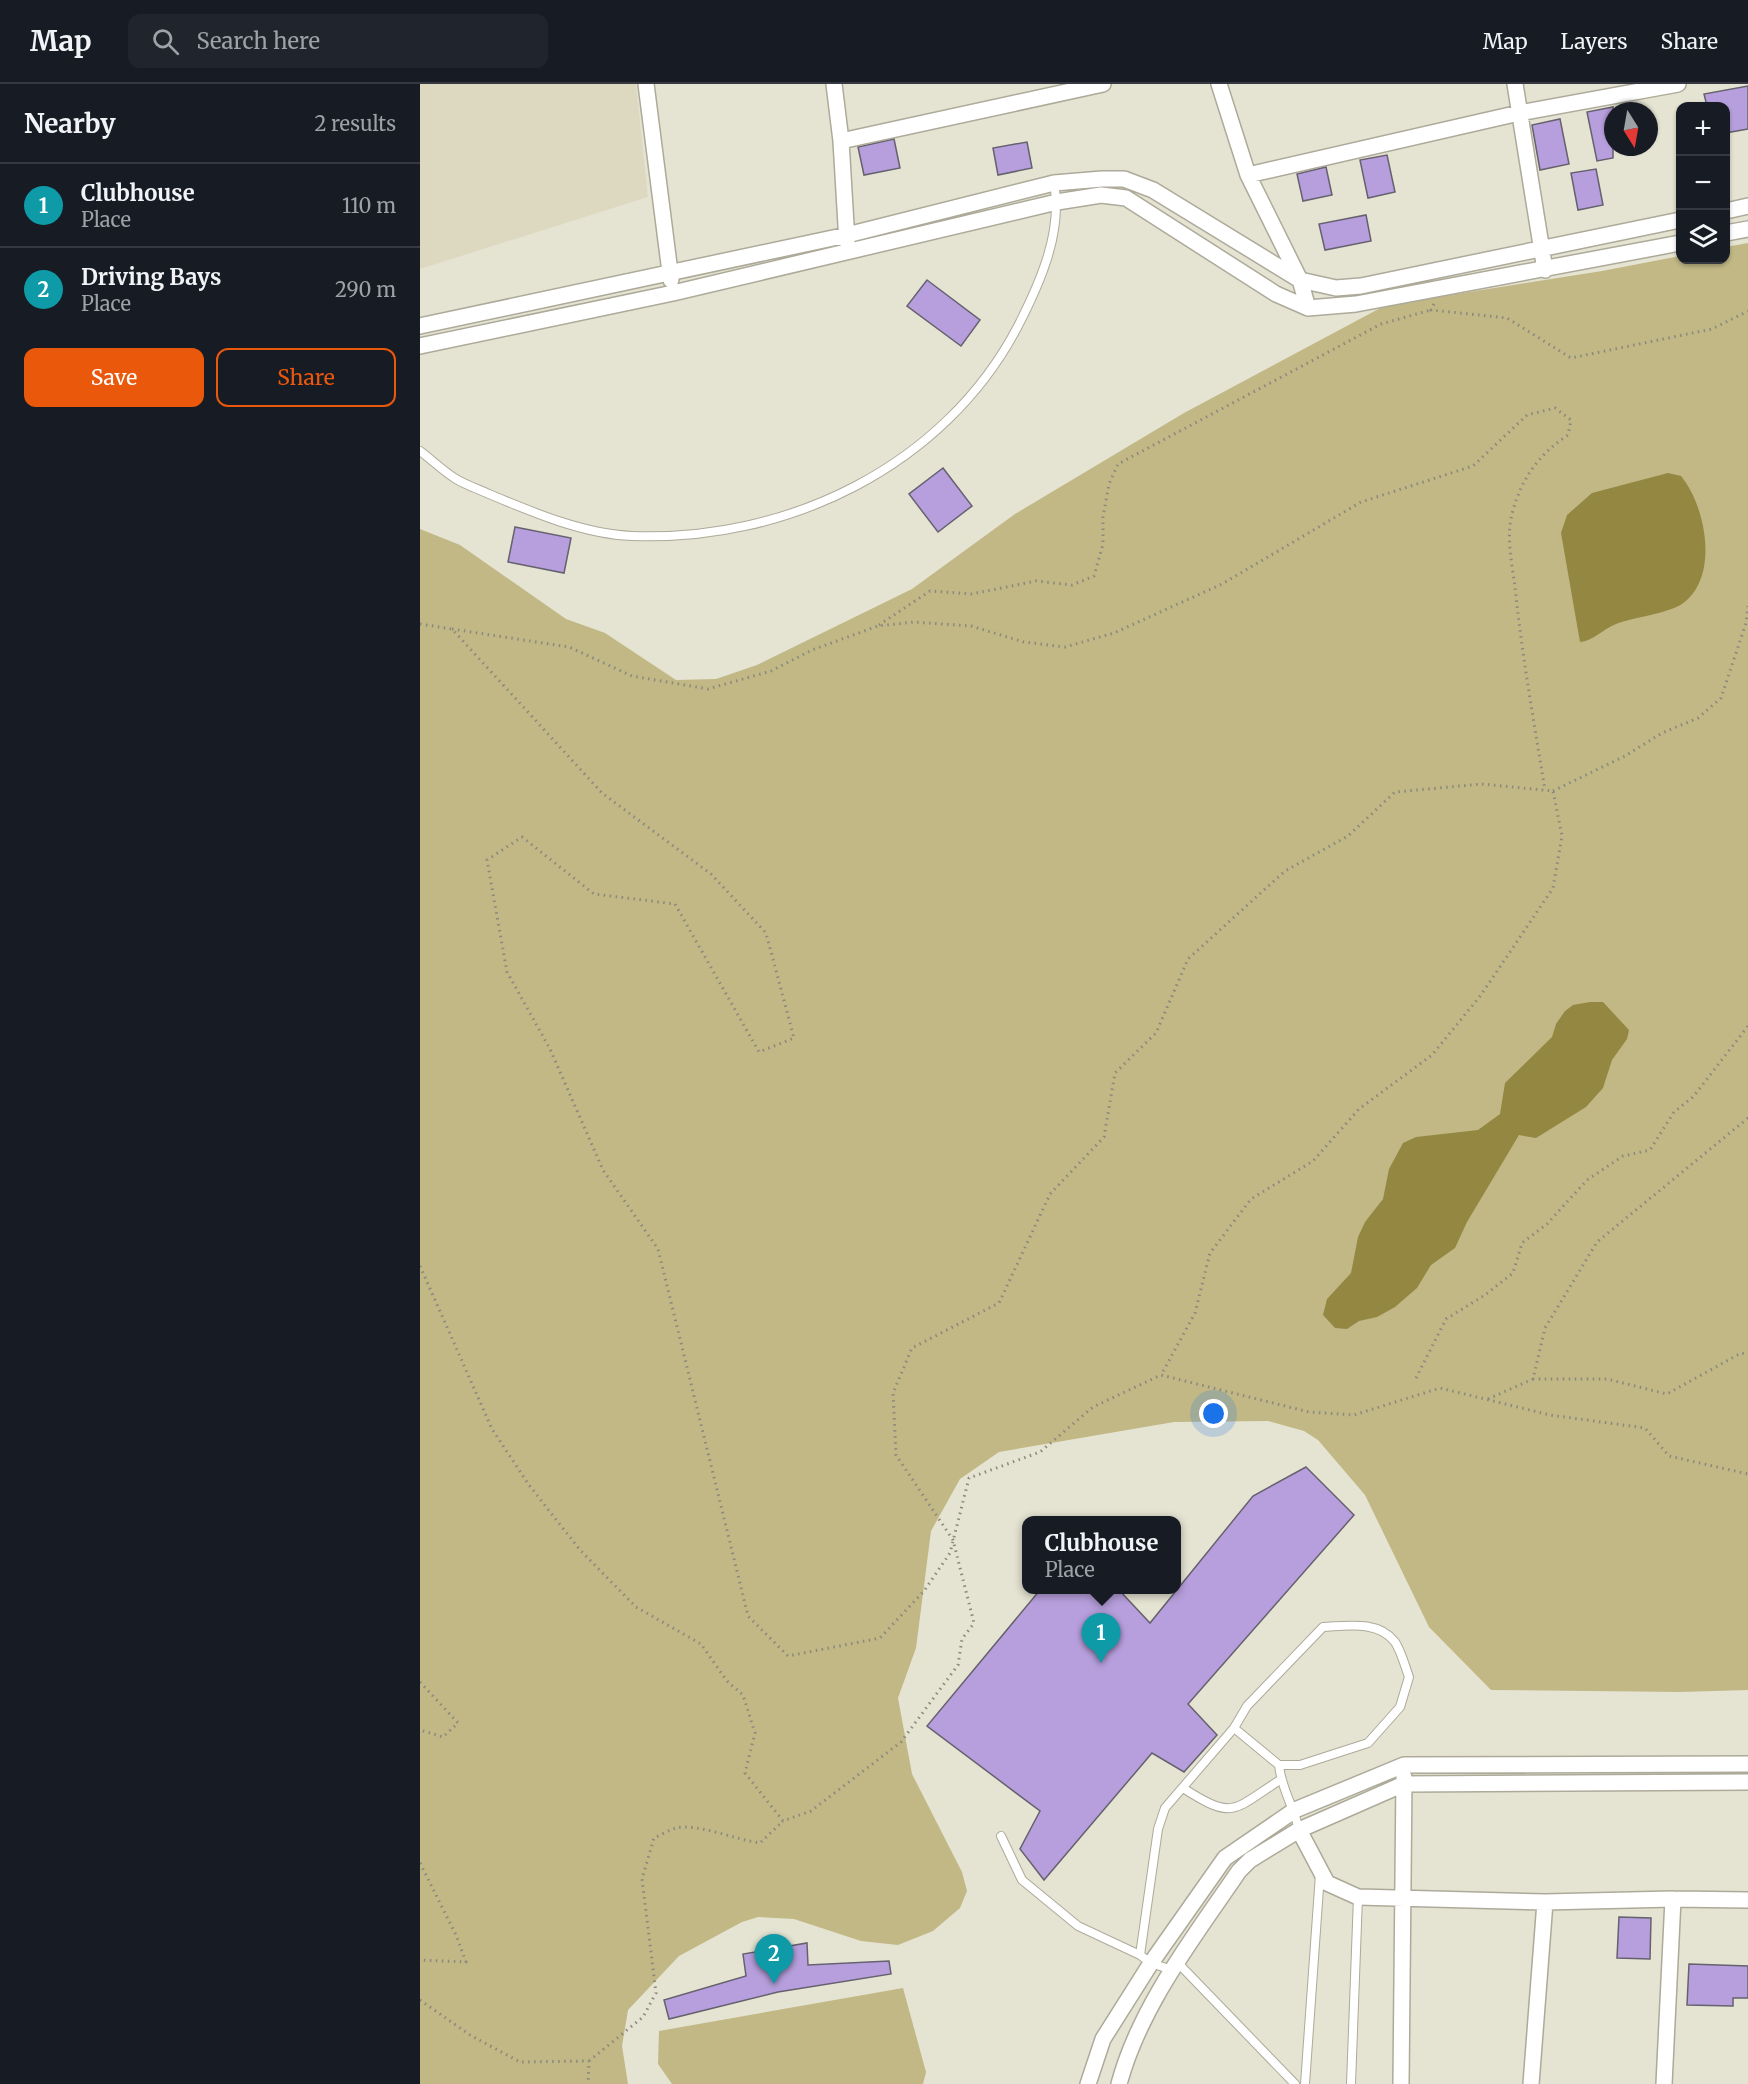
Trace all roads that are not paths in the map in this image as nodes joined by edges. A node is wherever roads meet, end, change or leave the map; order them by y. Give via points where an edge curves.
1 (646, 84) edge
2 (834, 84) edge
3 (1104, 84) edge
4 (1219, 84) edge
5 (1515, 84) edge
6 (1678, 84) edge
7 (1519, 113) junction
8 (841, 141) junction
9 (1248, 175) junction
10 (1054, 183) junction
11 (1058, 202) junction
12 (1748, 206) edge
13 (1730, 210) edge
14 (1676, 221) edge
15 (1748, 229) edge
16 (1730, 232) edge
17 (847, 235) junction
18 (1676, 244) edge
19 (1540, 248) junction
20 (848, 252) junction
21 (1545, 270) junction
22 (671, 272) junction
23 (1300, 280) junction
24 (673, 293) junction
25 (1308, 308) junction
26 (420, 326) edge
27 (420, 346) edge
28 (420, 451) edge
29 (1234, 1728) junction
30 (1748, 1764) edge
31 (1279, 1765) junction
32 (1404, 1765) junction
33 (1280, 1780) junction
34 (1748, 1782) edge
35 (1404, 1784) junction
36 (1183, 1788) junction
37 (1295, 1810) junction
38 (1299, 1830) junction
39 (1001, 1836) dead end
40 (1320, 1869) junction
41 (1358, 1897) junction
42 (1404, 1899) junction
43 (1673, 1899) junction
44 (1748, 1900) edge
45 (1545, 1902) junction
46 (1145, 1959) junction
47 (1175, 1966) junction
48 (1088, 2084) edge
49 (1119, 2084) edge
50 (1295, 2084) edge
51 (1305, 2084) edge
52 (1351, 2084) edge
53 (1401, 2084) edge
54 (1531, 2084) edge
55 (1664, 2084) edge

1 - 22 street
2 - 8 street
3 - 8 street
4 - 9 street
5 - 7 street
6 - 7 street
7 - 9 street
7 - 19 street
8 - 17 street
9 - 23 street
10 - 11 lane
10 - 17 street
10 - 23 street via 1102,178 1137,183
11 - 20 street
11 - 25 street via 1101,195 1126,198 1275,294
11 - 28 lane via 1051,248 1032,298 1007,346 973,391 935,434 884,471 832,500 773,520 704,533 631,536 572,525 510,503 457,480
12 - 13 street
14 - 19 street
15 - 16 street
17 - 20 street
17 - 22 street
18 - 21 street
19 - 21 street
19 - 23 street via 1361,286 1336,288
20 - 24 street
21 - 25 street via 1356,304
22 - 24 street
22 - 26 street
23 - 25 street
24 - 27 street
29 - 31 lane
29 - 31 lane via 1247,1706 1323,1627 1377,1628 1394,1642 1409,1677 1400,1707 1368,1743 1300,1765
29 - 36 lane
30 - 32 street
31 - 33 lane
32 - 35 street
32 - 37 street
33 - 36 lane via 1237,1808 1225,1809 1212,1806
33 - 37 lane
34 - 35 street
35 - 38 street
35 - 42 street
36 - 46 lane via 1165,1809 1158,1829
37 - 38 lane
37 - 46 street via 1225,1858
38 - 40 street
38 - 47 street via 1239,1871
39 - 46 lane via 1022,1880 1078,1926
40 - 41 street via 1327,1882
40 - 51 lane
41 - 42 street
41 - 52 lane
42 - 45 street
42 - 53 street
43 - 44 street
43 - 45 street
43 - 55 street
45 - 54 street
46 - 47 lane
46 - 48 street via 1103,2039
47 - 49 street via 1126,2059
47 - 50 lane

